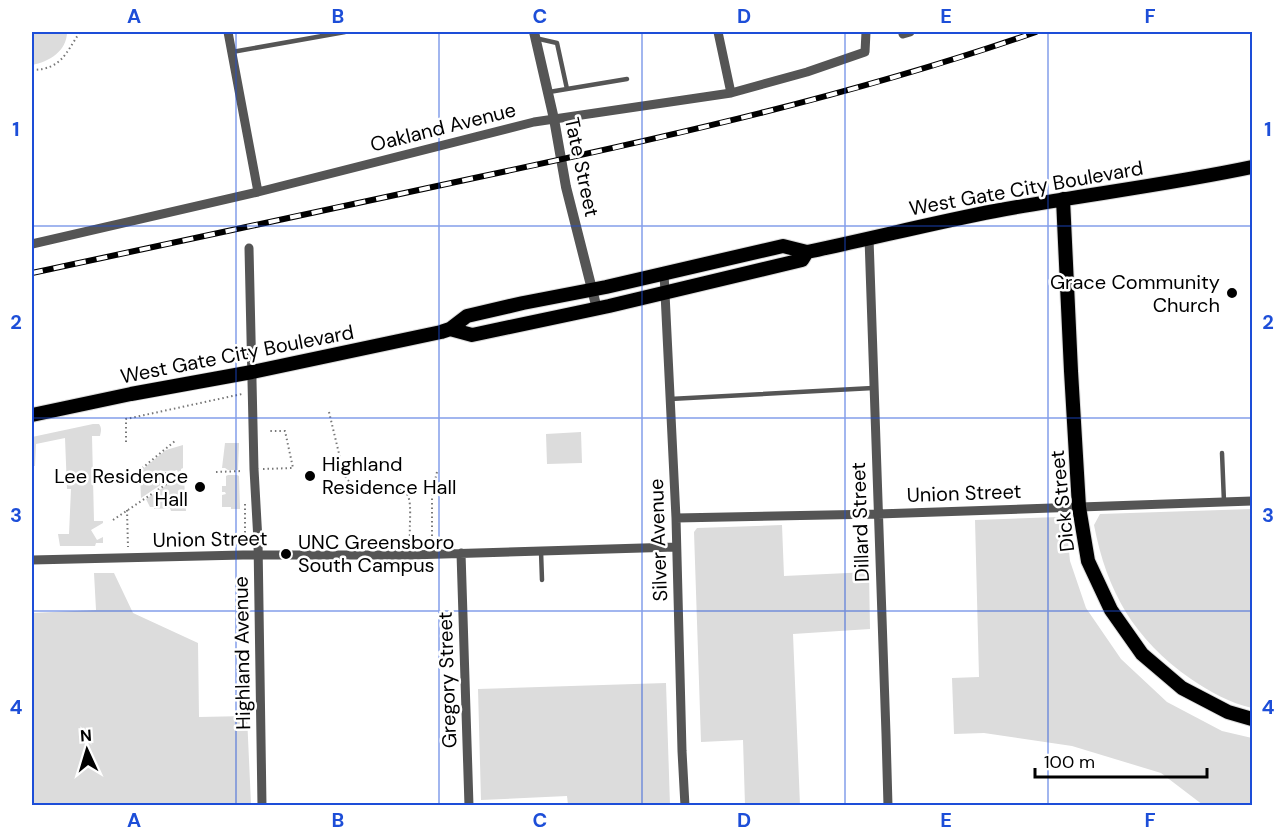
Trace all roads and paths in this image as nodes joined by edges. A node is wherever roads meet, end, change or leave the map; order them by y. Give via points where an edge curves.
1 (79, 32) edge
2 (228, 32) edge
3 (345, 32) edge
4 (718, 32) edge
5 (866, 32) edge
6 (534, 34) edge
7 (232, 52) junction
8 (32, 70) edge
9 (627, 79) dead end
10 (567, 89) junction
11 (548, 92) junction
12 (731, 93) junction
13 (554, 119) junction
14 (1252, 167) edge
15 (258, 192) junction
16 (1063, 199) junction
17 (868, 238) junction
18 (32, 244) edge
19 (249, 248) dead end
20 (807, 252) junction
21 (664, 273) junction
22 (593, 289) junction
23 (665, 293) junction
24 (597, 309) junction
25 (450, 329) junction
26 (252, 372) junction
27 (873, 388) junction
28 (243, 394) dead end
29 (670, 399) junction
30 (329, 412) dead end
31 (32, 415) edge
32 (268, 431) dead end
33 (175, 441) dead end
34 (126, 442) dead end
35 (1222, 453) dead end
36 (326, 466) dead end
37 (342, 466) junction
38 (364, 466) dead end
39 (254, 469) junction
40 (241, 471) dead end
41 (216, 472) dead end
42 (437, 472) dead end
43 (111, 475) dead end
44 (134, 475) junction
45 (1252, 501) edge
46 (1224, 502) junction
47 (1079, 507) junction
48 (127, 510) junction
49 (878, 514) junction
50 (676, 518) junction
51 (113, 520) dead end
52 (234, 536) dead end
53 (410, 538) dead end
54 (249, 546) dead end
55 (676, 547) junction
56 (128, 548) dead end
57 (541, 551) junction
58 (460, 553) junction
59 (431, 554) junction
60 (258, 555) junction
61 (32, 560) edge
62 (542, 580) dead end
63 (1252, 719) edge
64 (262, 806) edge
65 (469, 806) edge
66 (685, 806) edge
67 (888, 806) edge

1 - 8 path via 54,66
2 - 7 street
3 - 7 lane
4 - 12 street
5 - 12 street, Oakland Avenue via 865,52
6 - 10 lane via 557,43
6 - 11 street, Tate Street
7 - 15 street
9 - 10 lane
10 - 11 lane
11 - 13 street, Tate Street
12 - 13 street, Oakland Avenue
13 - 15 street, Oakland Avenue
13 - 22 street, Tate Street via 566,187
14 - 16 main road, West Gate City Boulevard
15 - 18 street, Oakland Avenue
16 - 17 main road, West Gate City Boulevard
16 - 47 main road, Dick Street
17 - 20 main road, West Gate City Boulevard
17 - 27 street, Dillard Street
19 - 26 street, Highland Avenue
20 - 21 main road, West Gate City Boulevard via 783,246
20 - 23 main road, West Gate City Boulevard via 802,261
21 - 22 main road, West Gate City Boulevard
21 - 23 street, Silver Avenue
22 - 24 street, Tate Street
22 - 25 main road, West Gate City Boulevard via 467,316
23 - 24 main road, West Gate City Boulevard
23 - 29 street, Silver Avenue
24 - 25 main road, West Gate City Boulevard via 472,335
25 - 26 main road, West Gate City Boulevard
26 - 31 main road, West Gate City Boulevard
26 - 39 street, Highland Avenue
27 - 29 lane
27 - 49 street, Dillard Street
28 - 34 path via 126,419
29 - 50 street, Silver Avenue
30 - 37 path
32 - 39 path via 285,431 293,468
33 - 44 path
35 - 46 lane
36 - 37 path
37 - 38 path
37 - 53 path via 343,474 356,487 404,491 409,503
39 - 60 street, Highland Avenue
40 - 41 path
42 - 59 path via 432,492
43 - 44 path
44 - 48 path via 183,473
45 - 46 street, Union Street
46 - 47 street, Union Street
47 - 49 street, Union Street
47 - 63 main road, Dick Street via 1088,561 1111,610 1142,654 1182,688 1228,712
48 - 51 path
48 - 56 path
49 - 50 street, Union Street
49 - 67 street, Dillard Street
50 - 55 street, Silver Avenue
52 - 54 path
55 - 57 street, Union Street
55 - 66 street, Silver Avenue
57 - 58 street, Union Street
57 - 62 lane
58 - 59 street, Union Street
58 - 65 street, Gregory Street
59 - 60 street, Union Street
60 - 61 street, Union Street
60 - 64 street, Highland Avenue

